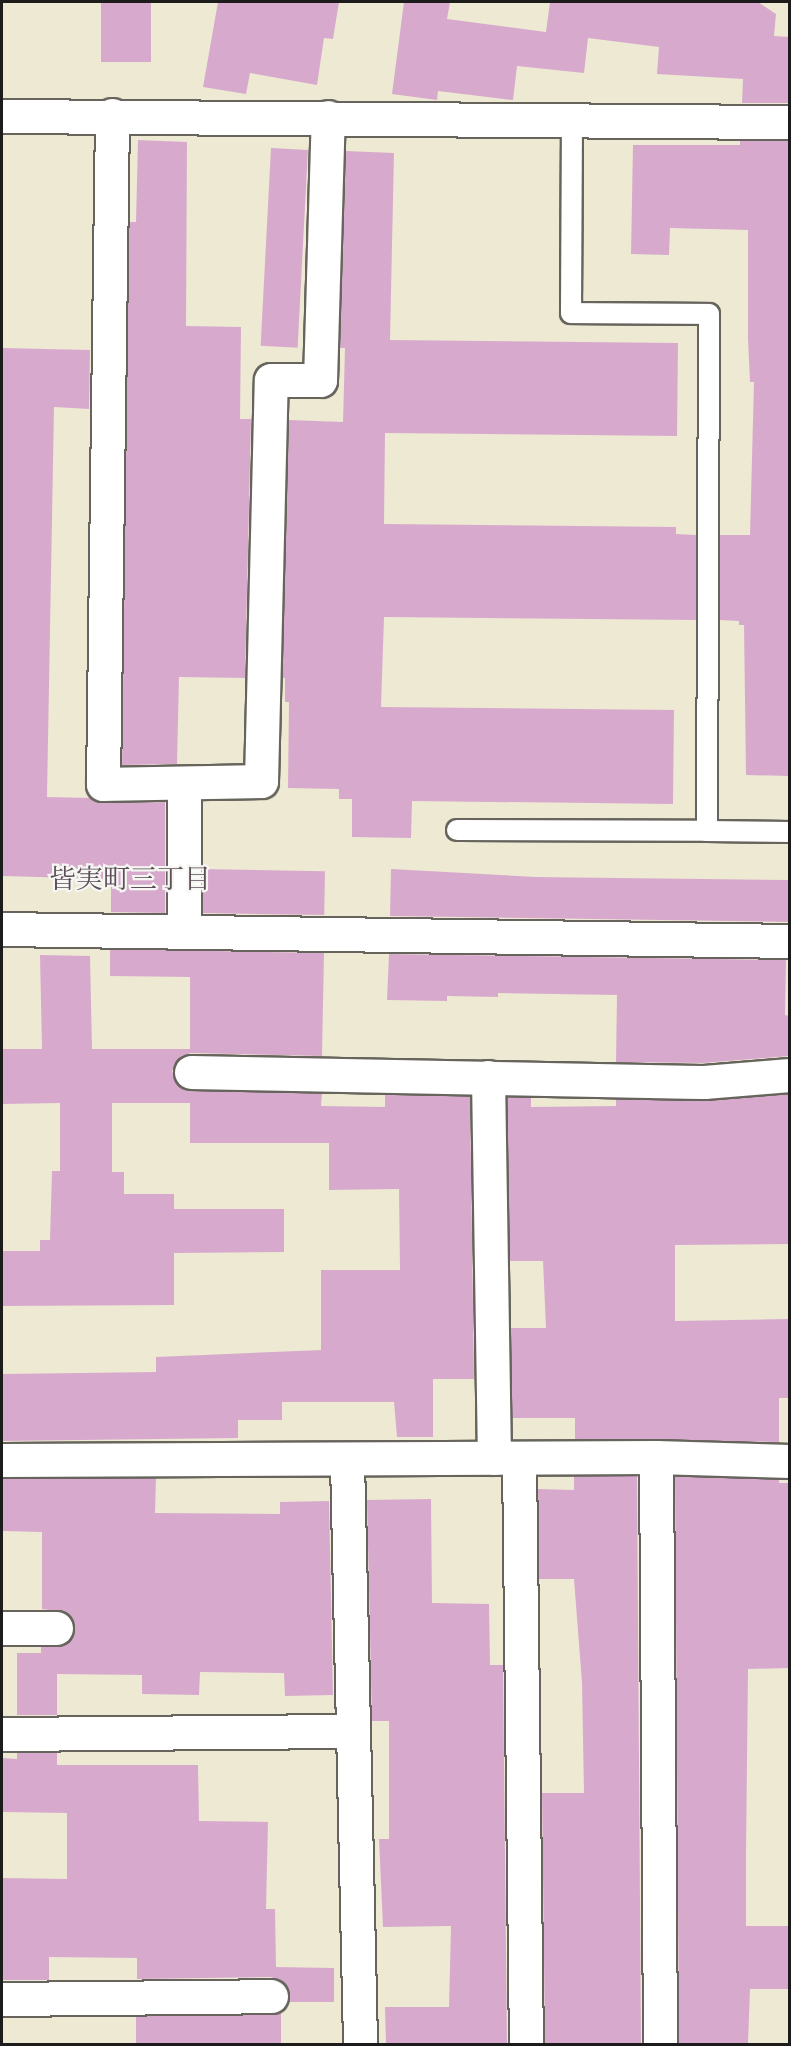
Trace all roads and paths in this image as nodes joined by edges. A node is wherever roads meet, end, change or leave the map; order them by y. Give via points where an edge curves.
1 (112, 115) junction
2 (2, 116) edge
3 (328, 117) junction
4 (572, 120) junction
5 (789, 122) edge
6 (184, 783) junction
7 (457, 830) dead end
8 (707, 831) junction
9 (789, 832) edge
10 (2, 929) edge
11 (184, 931) junction
12 (789, 941) edge
13 (191, 1072) dead end
14 (789, 1075) edge
15 (488, 1077) junction
16 (656, 1457) junction
17 (506, 1458) junction
18 (2, 1460) edge
19 (347, 1460) junction
20 (789, 1461) edge
21 (2, 1628) edge
22 (56, 1628) dead end
23 (353, 1731) junction
24 (2, 1734) edge
25 (271, 1996) dead end
26 (2, 1999) edge
27 (360, 2044) edge
28 (526, 2044) edge
29 (660, 2044) edge

1 - 2 street
1 - 3 street
1 - 6 street via 103,784
3 - 4 street
3 - 6 street via 320,380 271,380 261,781
4 - 5 street
4 - 8 lane via 572,313 709,314
6 - 11 street
7 - 8 lane
8 - 9 lane
10 - 11 street
11 - 12 street
13 - 15 street
14 - 15 street via 704,1082
15 - 17 street
16 - 17 street
16 - 20 street
16 - 29 street
17 - 19 street
17 - 28 street
18 - 19 street
19 - 23 street
21 - 22 street
23 - 24 street
23 - 27 street
25 - 26 street

